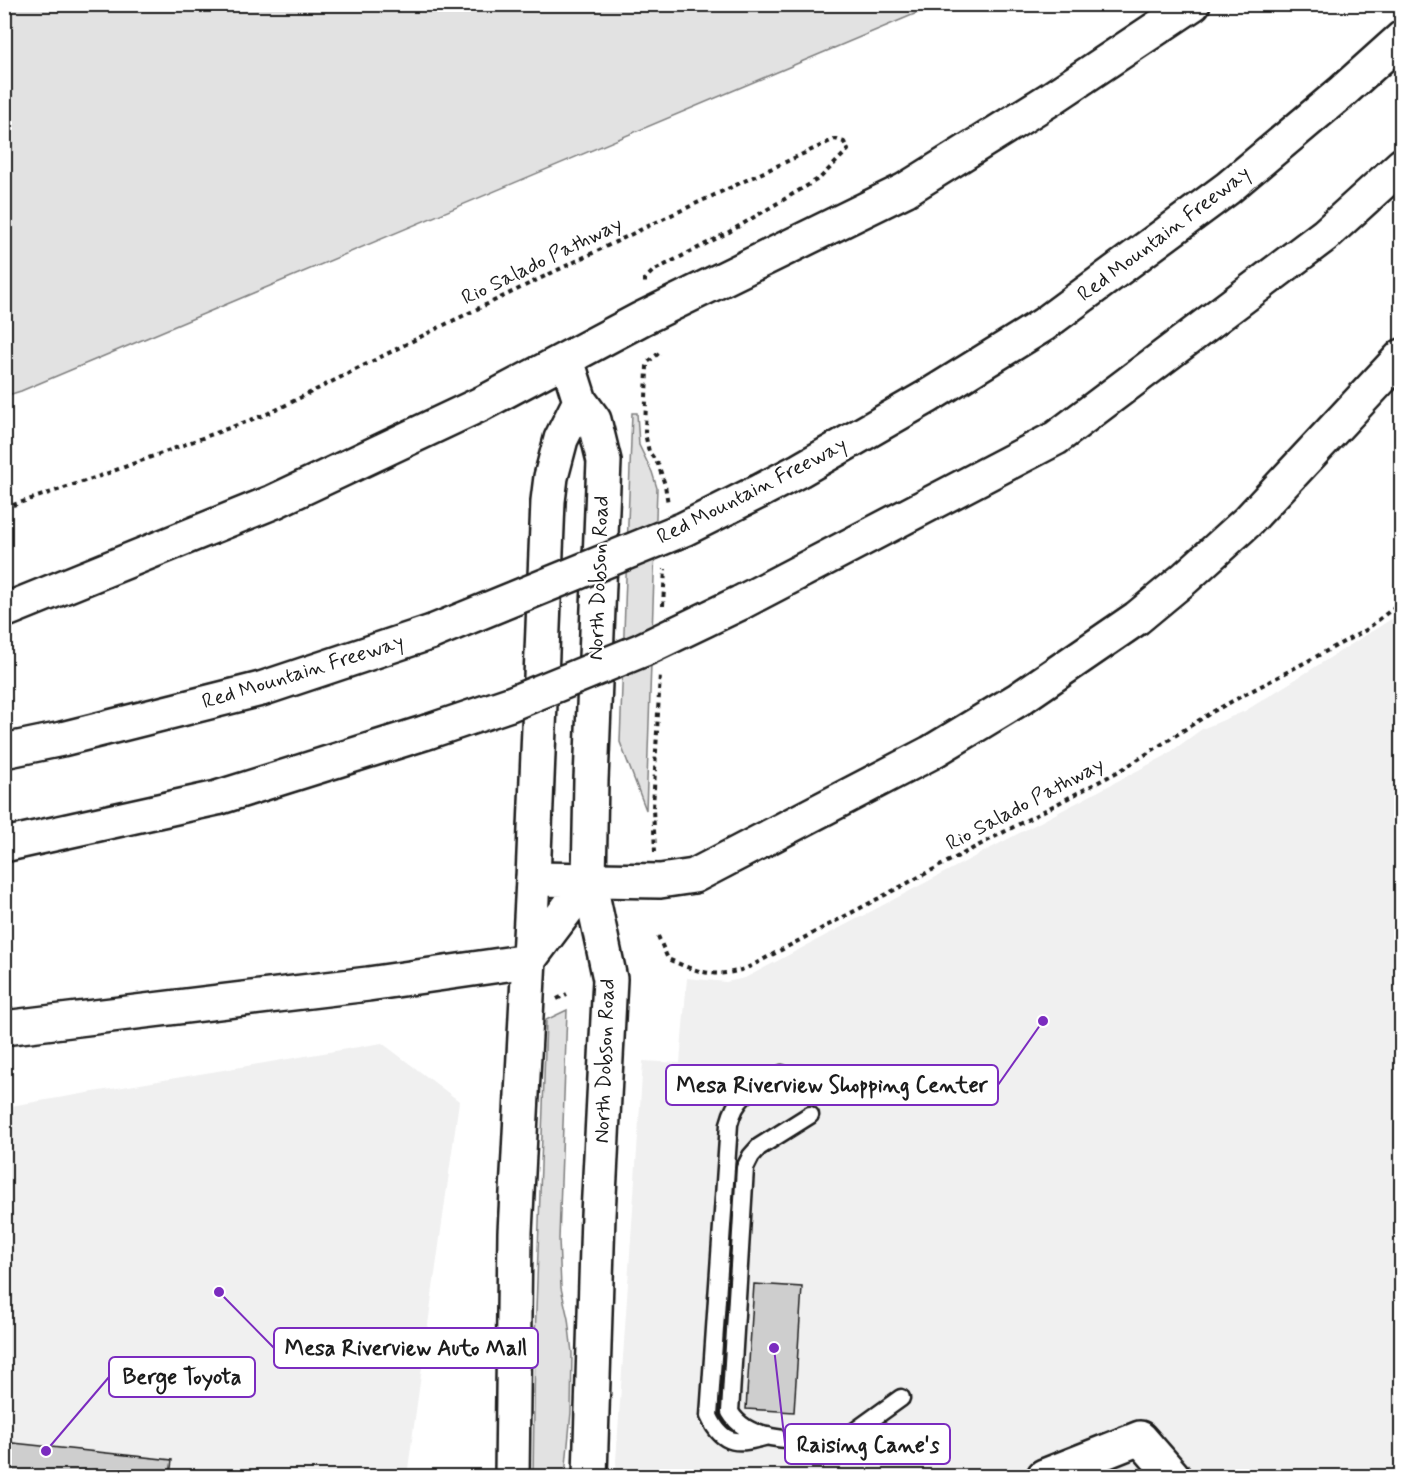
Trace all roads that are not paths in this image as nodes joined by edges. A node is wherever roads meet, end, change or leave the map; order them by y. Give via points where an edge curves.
1 (1193, 4) edge
2 (1401, 38) edge
3 (1401, 165) edge
4 (1401, 356) edge
5 (567, 360) junction
6 (580, 401) junction
7 (4, 611) edge
8 (4, 751) edge
9 (4, 845) edge
10 (532, 879) junction
11 (589, 880) junction
12 (528, 961) junction
13 (4, 1028) edge
14 (782, 1074) dead end
15 (810, 1115) dead end
16 (901, 1398) dead end
17 (768, 1436) junction
18 (512, 1476) edge
19 (590, 1476) edge
20 (1044, 1476) edge
21 (1173, 1476) edge

1 - 5 main road via 905,190 641,319
2 - 8 main road, Red Mountain Freeway, bridge via 1228,188 1043,325 927,397 760,491 684,529 432,632 261,689
3 - 9 main road, bridge via 1325,235 1056,438 740,603 642,650 510,704 427,732 217,798
4 - 11 main road via 1248,521 1184,579 1137,618 1019,699 930,753 694,876 660,881
5 - 6 main road, North Dobson Road
5 - 7 main road via 273,502
6 - 10 main road via 561,439 548,501
6 - 11 main road, North Dobson Road via 594,420 604,460
10 - 11 main road
10 - 12 main road
11 - 12 main road
11 - 19 main road, North Dobson Road via 610,979
12 - 13 main road
12 - 18 main road via 515,1232
14 - 17 lane via 740,1098 729,1124 709,1416 715,1429 731,1441 743,1443
15 - 17 lane via 759,1147 745,1168 730,1412 744,1427
16 - 17 lane via 844,1439
20 - 21 main road via 1140,1438

